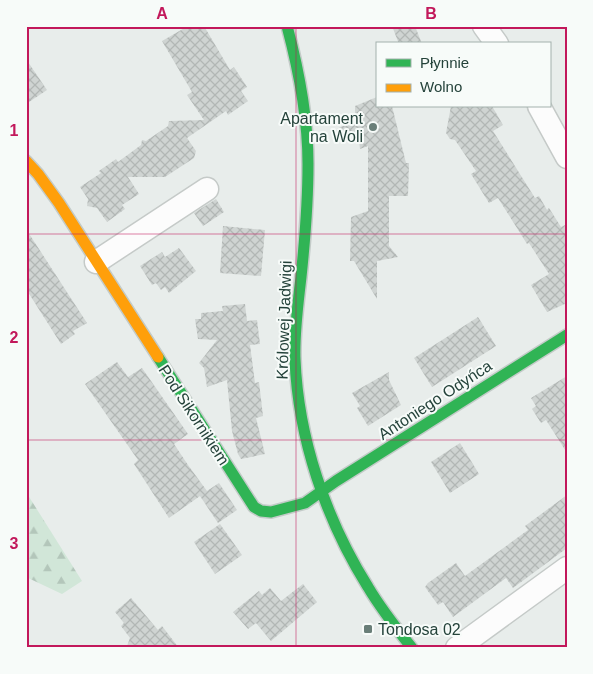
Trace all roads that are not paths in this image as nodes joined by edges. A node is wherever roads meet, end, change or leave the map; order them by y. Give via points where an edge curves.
1 (287, 26) edge
2 (484, 26) edge
3 (496, 42) edge
4 (540, 108) edge
5 (567, 157) edge
6 (26, 161) edge
7 (207, 189) dead end
8 (96, 262) junction
9 (567, 334) edge
10 (321, 493) junction
11 (567, 568) edge
12 (412, 648) edge
13 (457, 648) edge

1 - 10 street, Królowej Jadwigi via 301,89 308,163 295,372 305,431
2 - 3 street
4 - 5 street
6 - 8 street, Pod Sikornikiem via 59,203
7 - 8 street
8 - 10 street, Pod Sikornikiem via 254,506 261,511 278,511 305,503
9 - 10 street, Antoniego Odyńca
10 - 12 street, Królowej Jadwigi via 364,583
11 - 13 street

